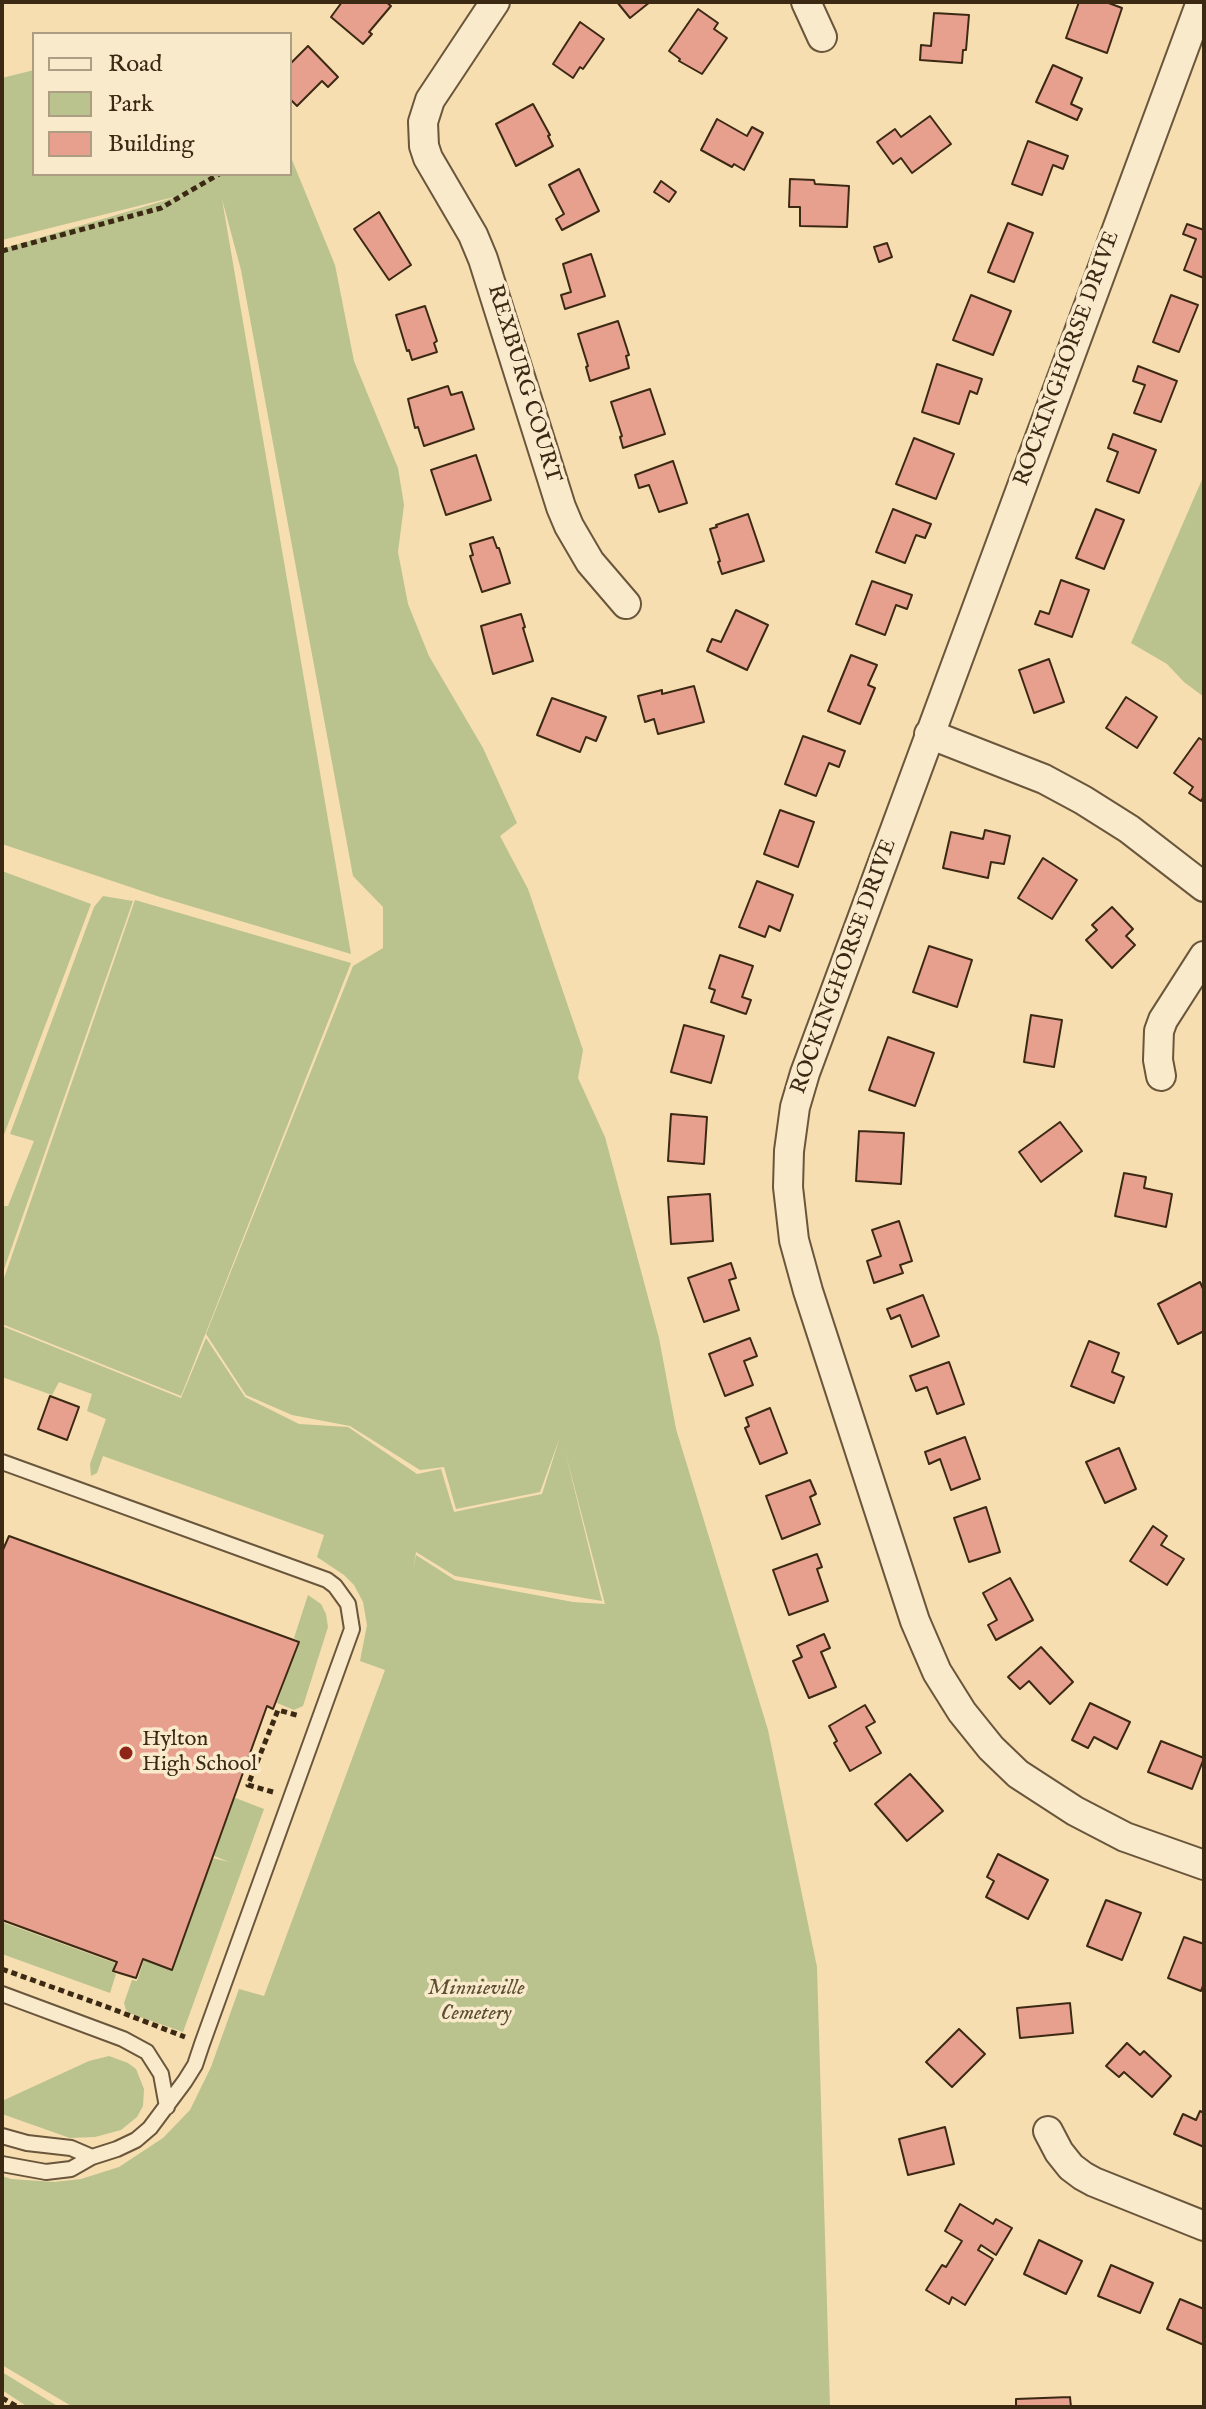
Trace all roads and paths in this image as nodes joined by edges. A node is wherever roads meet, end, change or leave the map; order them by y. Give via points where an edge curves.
1 (495, 2) edge
2 (806, 2) edge
3 (1201, 2) edge
4 (822, 37) dead end
5 (216, 176) edge
6 (2, 251) edge
7 (626, 604) dead end
8 (929, 734) junction
9 (1204, 887) edge
10 (1204, 956) edge
11 (1161, 1076) dead end
12 (2, 1462) edge
13 (306, 1702) dead end
14 (269, 1807) dead end
15 (1204, 1865) edge
16 (2, 1969) edge
17 (2, 1994) edge
18 (190, 2023) dead end
19 (167, 2107) junction
20 (1048, 2131) dead end
21 (2, 2136) edge
22 (92, 2157) junction
23 (2, 2164) edge
24 (1204, 2226) edge
25 (2, 2398) edge
26 (18, 2407) edge

1 - 7 street, REXBURG COURT via 430,100 423,133 428,158 483,259 569,526 579,547
2 - 4 street
3 - 8 street, ROCKINGHORSE DRIVE
5 - 6 path via 161,208
8 - 9 street via 1083,800
8 - 15 street, ROCKINGHORSE DRIVE via 795,1107 788,1187 794,1240 915,1621 962,1712 1018,1774 1075,1811 1125,1837
10 - 11 street via 1159,1031
12 - 19 lane via 316,1575 335,1586 348,1604 350,1640 195,2065
13 - 14 path via 300,1716 278,1710 248,1785 275,1792
16 - 18 path via 185,2038
17 - 19 lane via 147,2052 161,2074
19 - 22 lane via 136,2140
20 - 24 street via 1059,2152 1083,2176
21 - 22 lane
22 - 23 lane via 71,2169 46,2172
25 - 26 path

